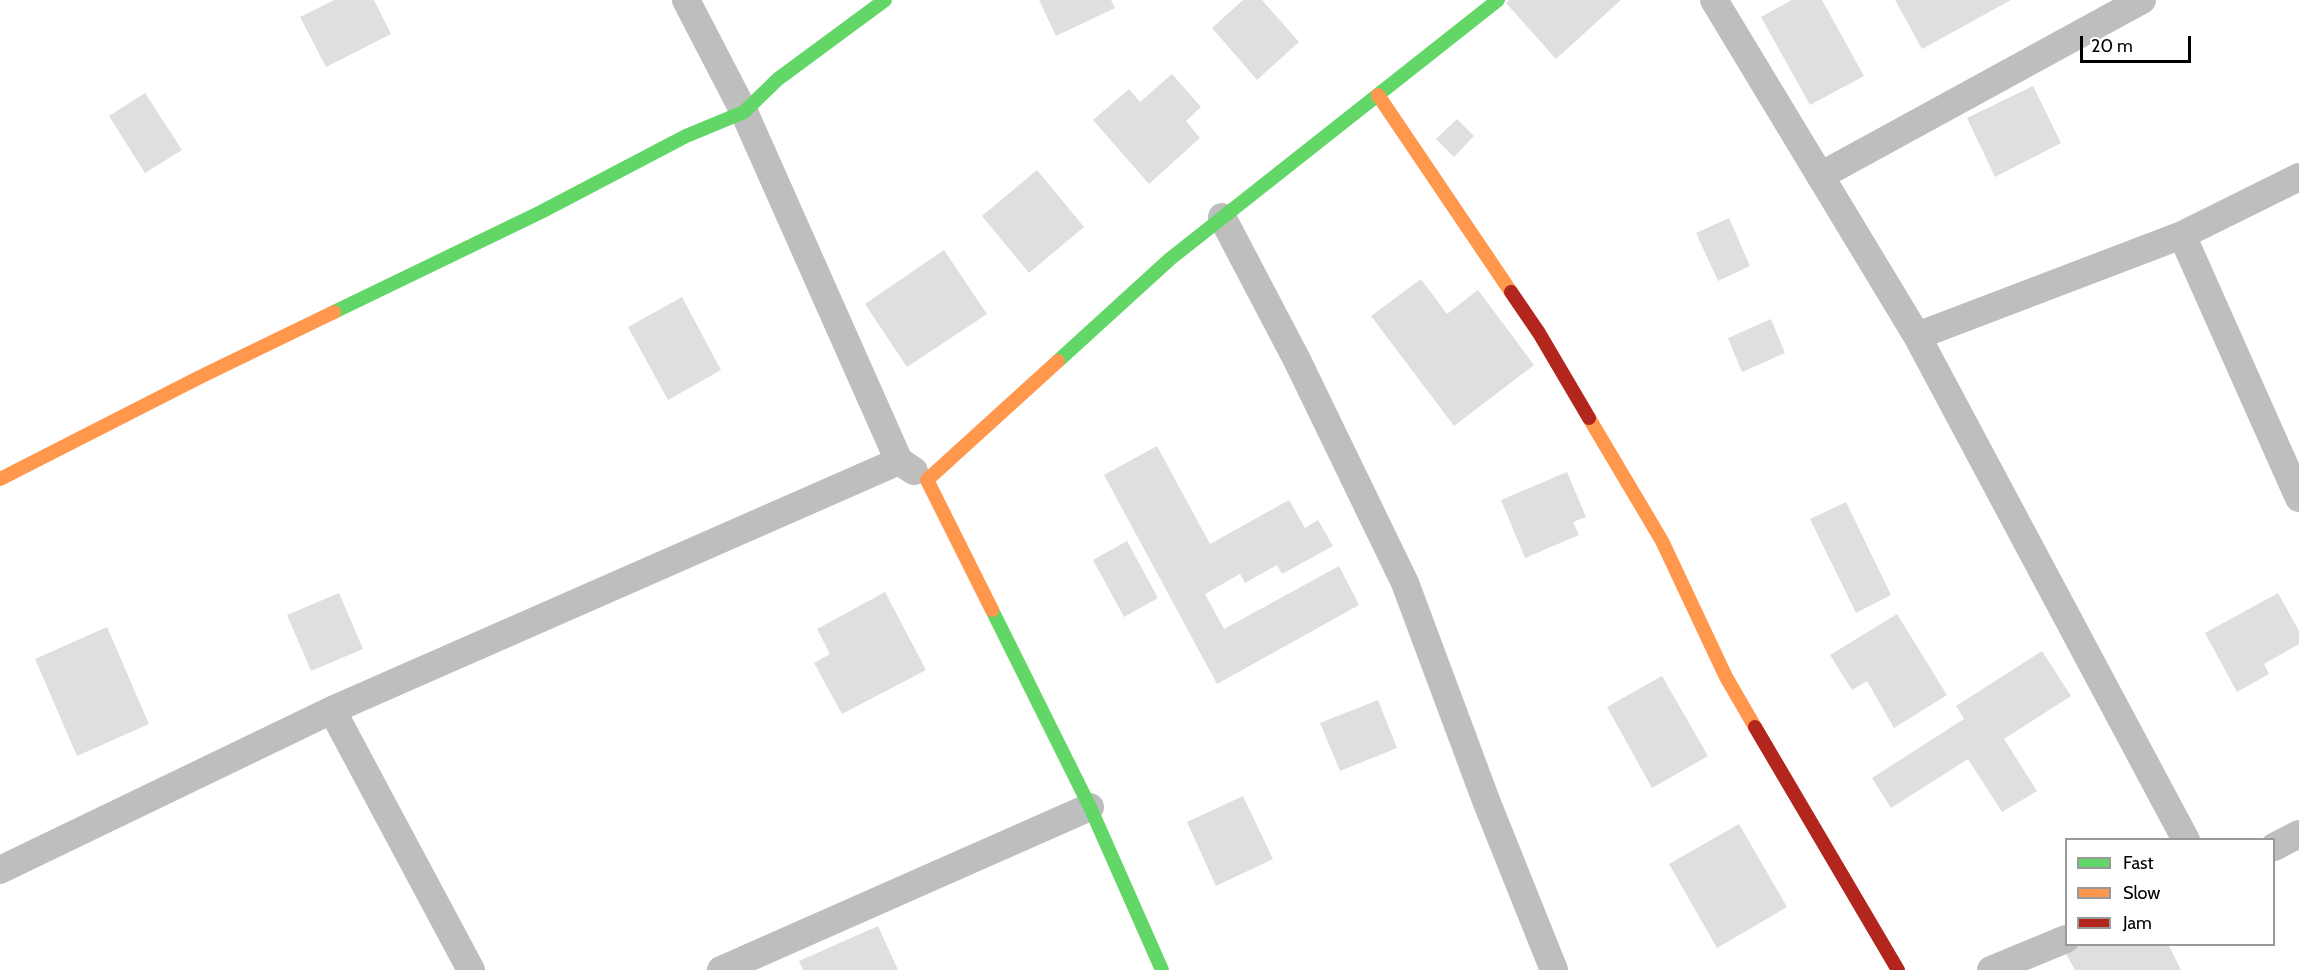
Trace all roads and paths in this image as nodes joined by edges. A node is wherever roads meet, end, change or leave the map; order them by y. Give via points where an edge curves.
1 (686, 0) edge
2 (885, 0) edge
3 (1498, 0) edge
4 (1714, 0) edge
5 (2142, 0) edge
6 (1378, 95) junction
7 (744, 112) junction
8 (1820, 176) junction
9 (2299, 177) edge
10 (1222, 217) junction
11 (2182, 235) junction
12 (1917, 336) junction
13 (899, 461) junction
14 (0, 479) edge
15 (927, 480) junction
16 (2299, 498) edge
17 (333, 710) junction
18 (1090, 807) junction
19 (2299, 834) edge
20 (2185, 838) edge
21 (2275, 846) edge
22 (0, 870) edge
23 (2065, 940) edge
24 (471, 970) edge
25 (721, 970) edge
26 (1162, 970) edge
27 (1554, 970) edge
28 (1898, 970) edge
29 (1991, 970) edge

1 - 7 street
2 - 7 street via 778,79
3 - 6 street
4 - 8 street
5 - 8 street
6 - 10 street
6 - 28 street via 1539,333 1662,541 1726,677
7 - 13 street
7 - 14 street via 687,136 541,212 200,376
8 - 12 street
9 - 11 street
10 - 15 street via 1170,259
10 - 27 street via 1297,360 1405,583
11 - 12 street
11 - 16 street
12 - 20 street
13 - 15 street
13 - 17 street
15 - 18 street
17 - 22 street
17 - 24 street
18 - 25 street
18 - 26 street
19 - 21 street
23 - 29 street

